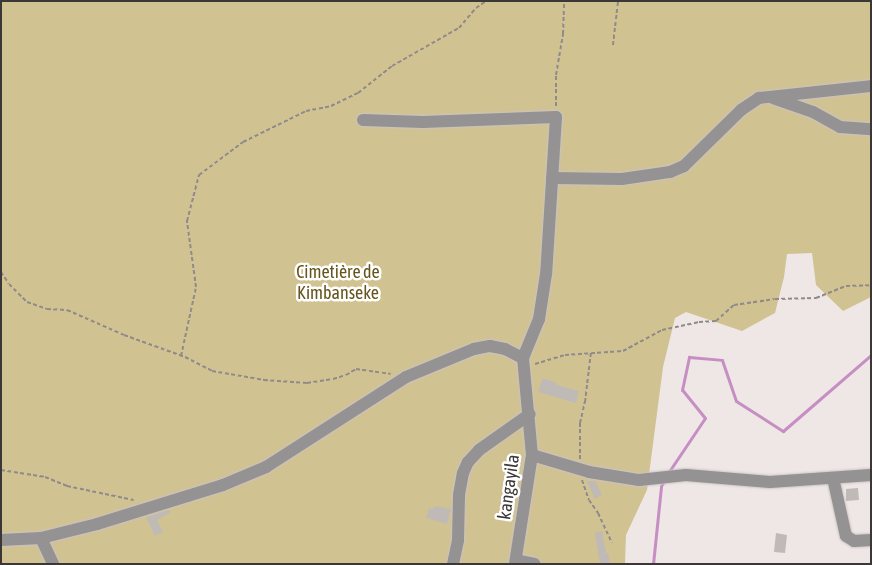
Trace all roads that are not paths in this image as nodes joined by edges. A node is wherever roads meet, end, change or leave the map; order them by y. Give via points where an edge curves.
1 (871, 86) edge
2 (770, 97) junction
3 (363, 120) dead end
4 (871, 129) edge
5 (552, 178) junction
6 (522, 364) junction
7 (530, 414) junction
8 (532, 455) junction
9 (871, 476) edge
10 (833, 478) junction
11 (41, 538) junction
12 (1, 540) edge
13 (871, 540) edge
14 (516, 562) edge
15 (53, 564) edge
16 (453, 564) edge
17 (535, 564) edge

1 - 2 street
2 - 4 street via 813,112 840,126
2 - 5 street via 750,102 684,166 670,172 622,179
3 - 5 street via 423,122 556,117
5 - 6 street via 551,225 539,319
6 - 7 street, kangayila
6 - 11 street via 506,349 482,347 406,377 266,467 189,496
7 - 8 street, kangayila
7 - 16 street via 479,450 468,462 461,483 458,540
8 - 10 street via 578,469 639,480 686,475 770,482
8 - 14 street, kangayila
9 - 10 street
10 - 13 street via 846,536 854,541
11 - 12 street
11 - 15 street
14 - 17 street

